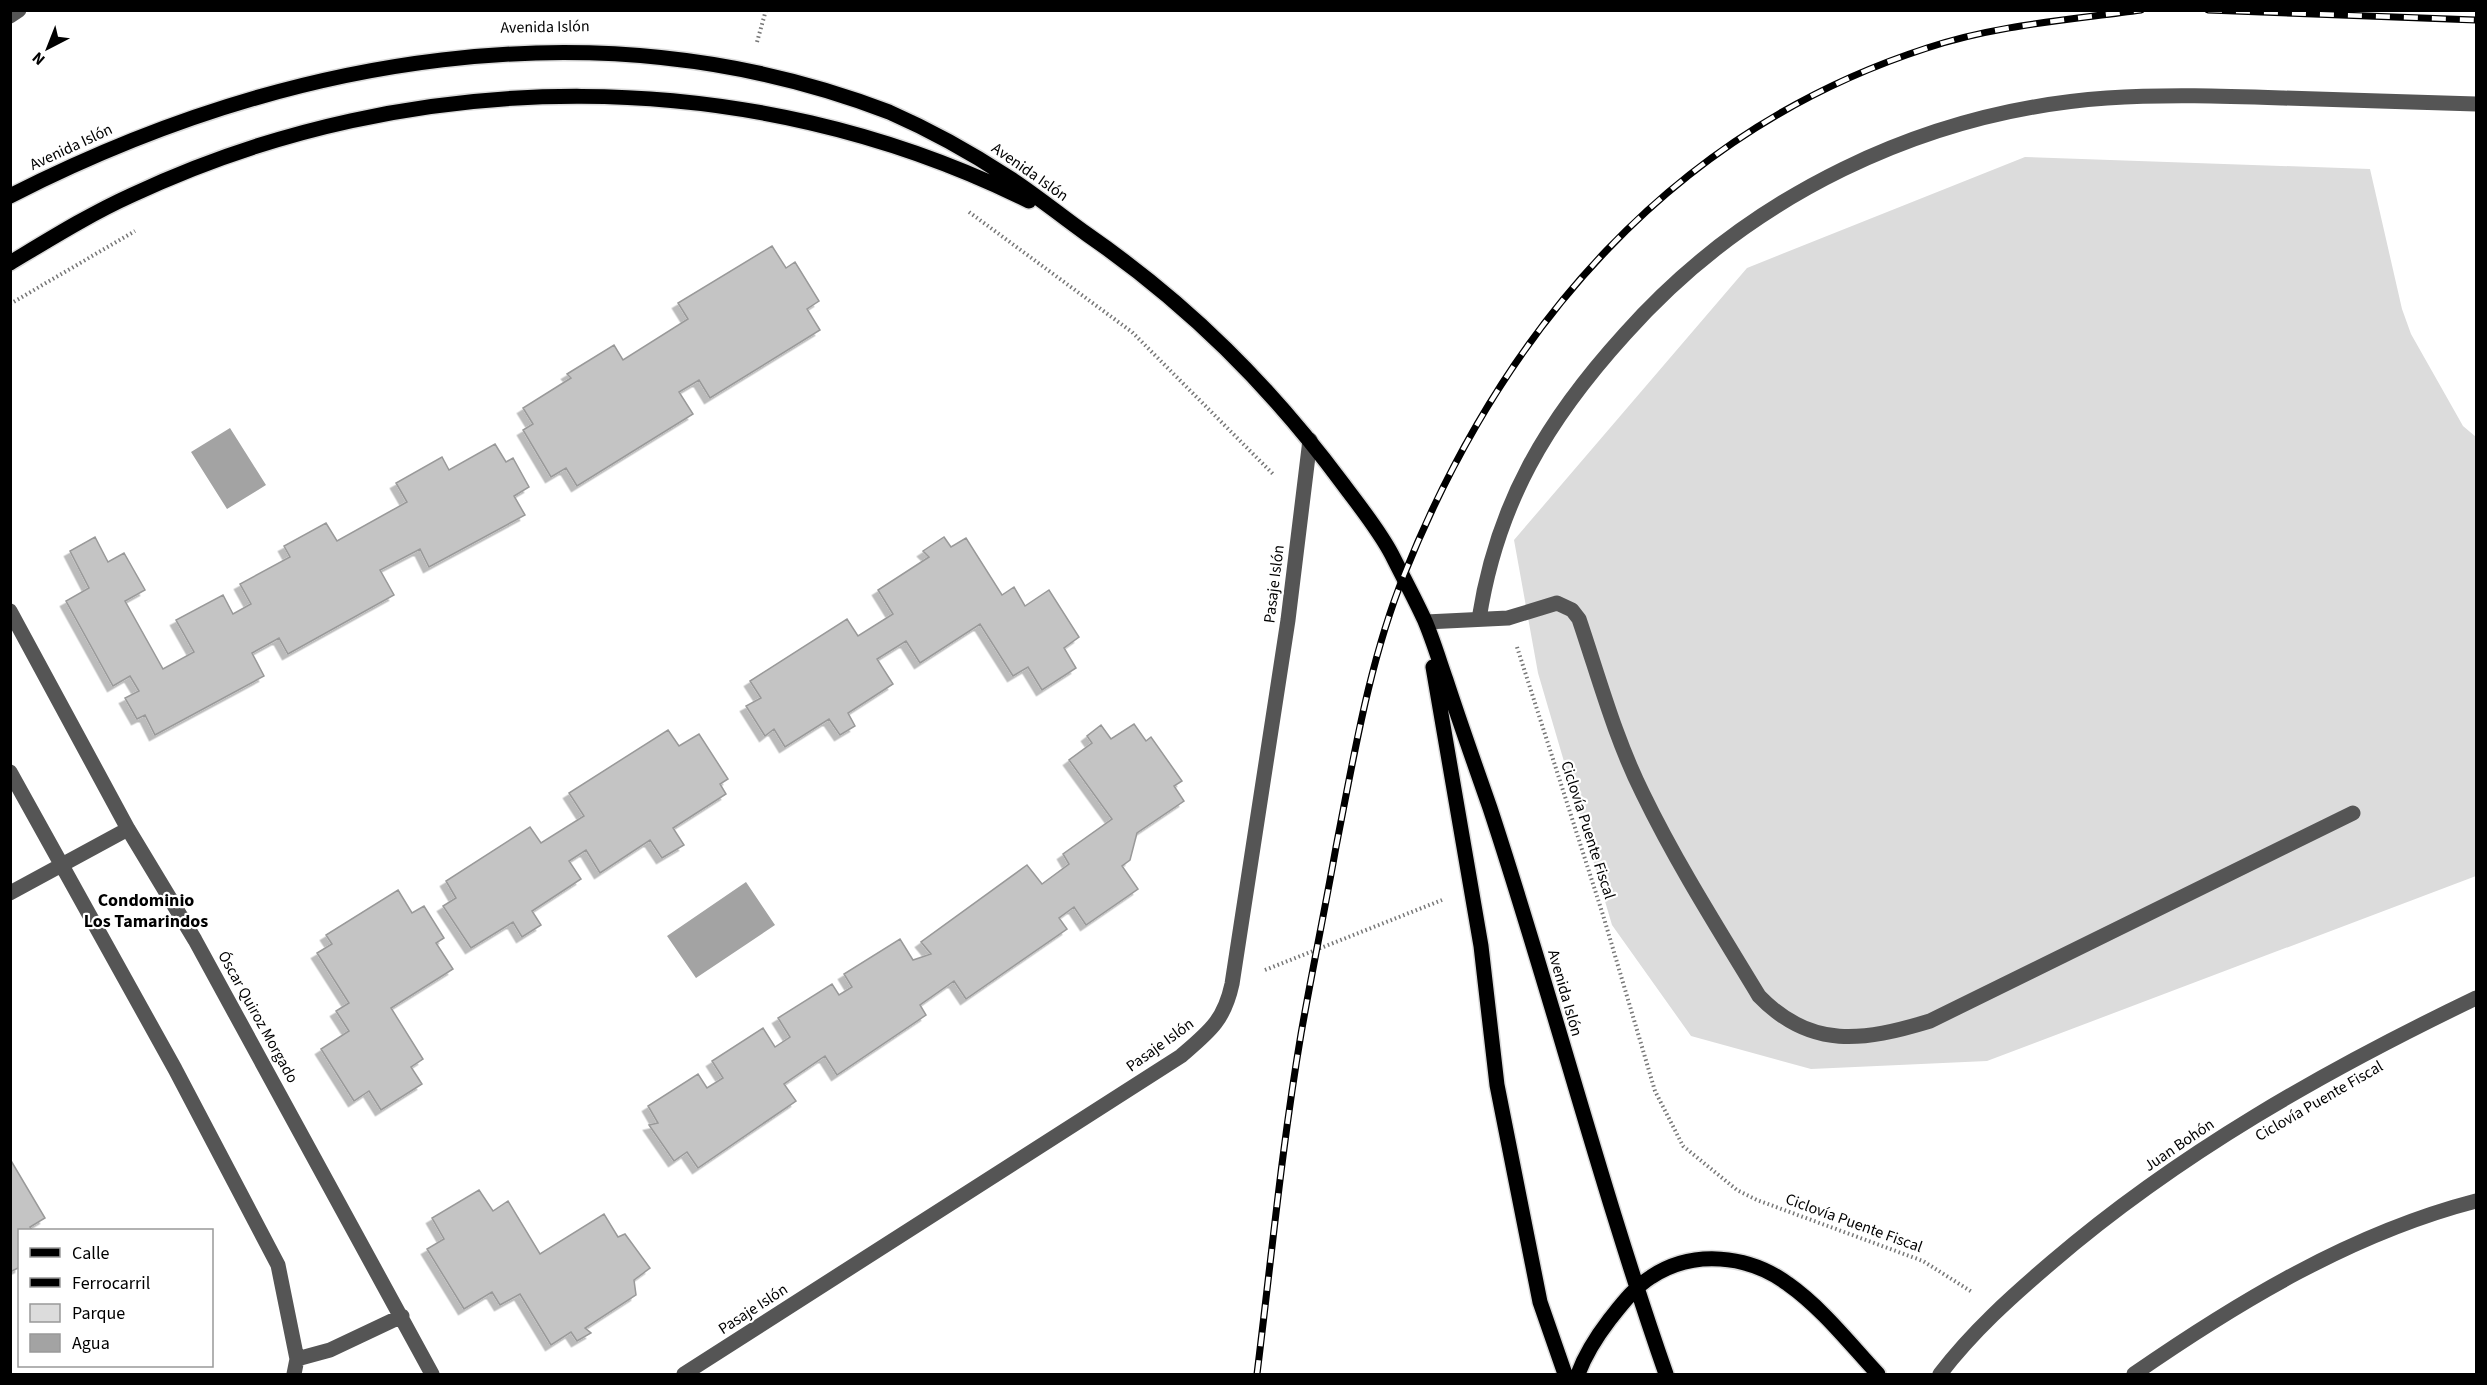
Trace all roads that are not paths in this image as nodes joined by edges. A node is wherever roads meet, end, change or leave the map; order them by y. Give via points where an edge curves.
1 (19, 10) edge
2 (10, 16) edge
3 (2476, 104) edge
4 (10, 196) edge
5 (1067, 220) junction
6 (10, 263) edge
7 (1310, 440) junction
8 (10, 611) edge
9 (1479, 619) junction
10 (1426, 622) junction
11 (10, 772) edge
12 (2353, 813) dead end
13 (128, 829) junction
14 (63, 864) junction
15 (10, 893) edge
16 (2476, 998) edge
17 (2476, 1201) edge
18 (1636, 1290) junction
19 (402, 1317) junction
20 (297, 1359) junction
21 (294, 1374) edge
22 (432, 1374) edge
23 (684, 1374) edge
24 (1565, 1374) edge
25 (1578, 1374) edge
26 (1666, 1374) edge
27 (1878, 1374) edge
28 (1940, 1374) edge
29 (2134, 1374) edge

1 - 2 street
3 - 9 street via 2168,95 2104,98 1983,117 1927,133 1821,179 1773,208 1682,277 1601,360 1528,465 1494,548
4 - 5 main road, Avenida Islón via 142,134 234,100 317,76 402,58 542,42 682,52 751,65 819,84 938,136 1010,178
5 - 6 main road, Avenida Islón via 930,158 786,117 712,104 562,95 414,108 270,141 131,195
5 - 7 main road, Avenida Islón via 1135,267 1198,320
7 - 10 main road, Avenida Islón via 1390,550
7 - 23 street, Pasaje Islón via 1288,620 1232,984 1214,1028 1181,1056
8 - 13 street, Óscar Quiroz Morgado
9 - 10 street
9 - 12 street via 1508,618 1557,603 1572,610 1579,619 1612,722 1642,794 1679,862 1759,996 1775,1013 1819,1034 1844,1038 1870,1036 1930,1021
10 - 18 main road, Avenida Islón via 1509,868
10 - 24 main road, Avenida Islón via 1481,946 1497,1085 1523,1226 1540,1302
11 - 14 street
13 - 14 street
13 - 19 street, Óscar Quiroz Morgado via 195,940
14 - 15 street
14 - 20 street via 278,1265
16 - 28 street, Juan Bohón via 2242,1124 2172,1170 2086,1233 1995,1312
17 - 29 street via 2377,1236 2316,1264 2248,1301
18 - 25 main road via 1602,1329
18 - 26 main road, Avenida Islón
18 - 27 main road via 1650,1278 1683,1262 1718,1258 1744,1262 1768,1272 1806,1299
19 - 20 street via 330,1350
19 - 22 street, Óscar Quiroz Morgado
20 - 21 street

